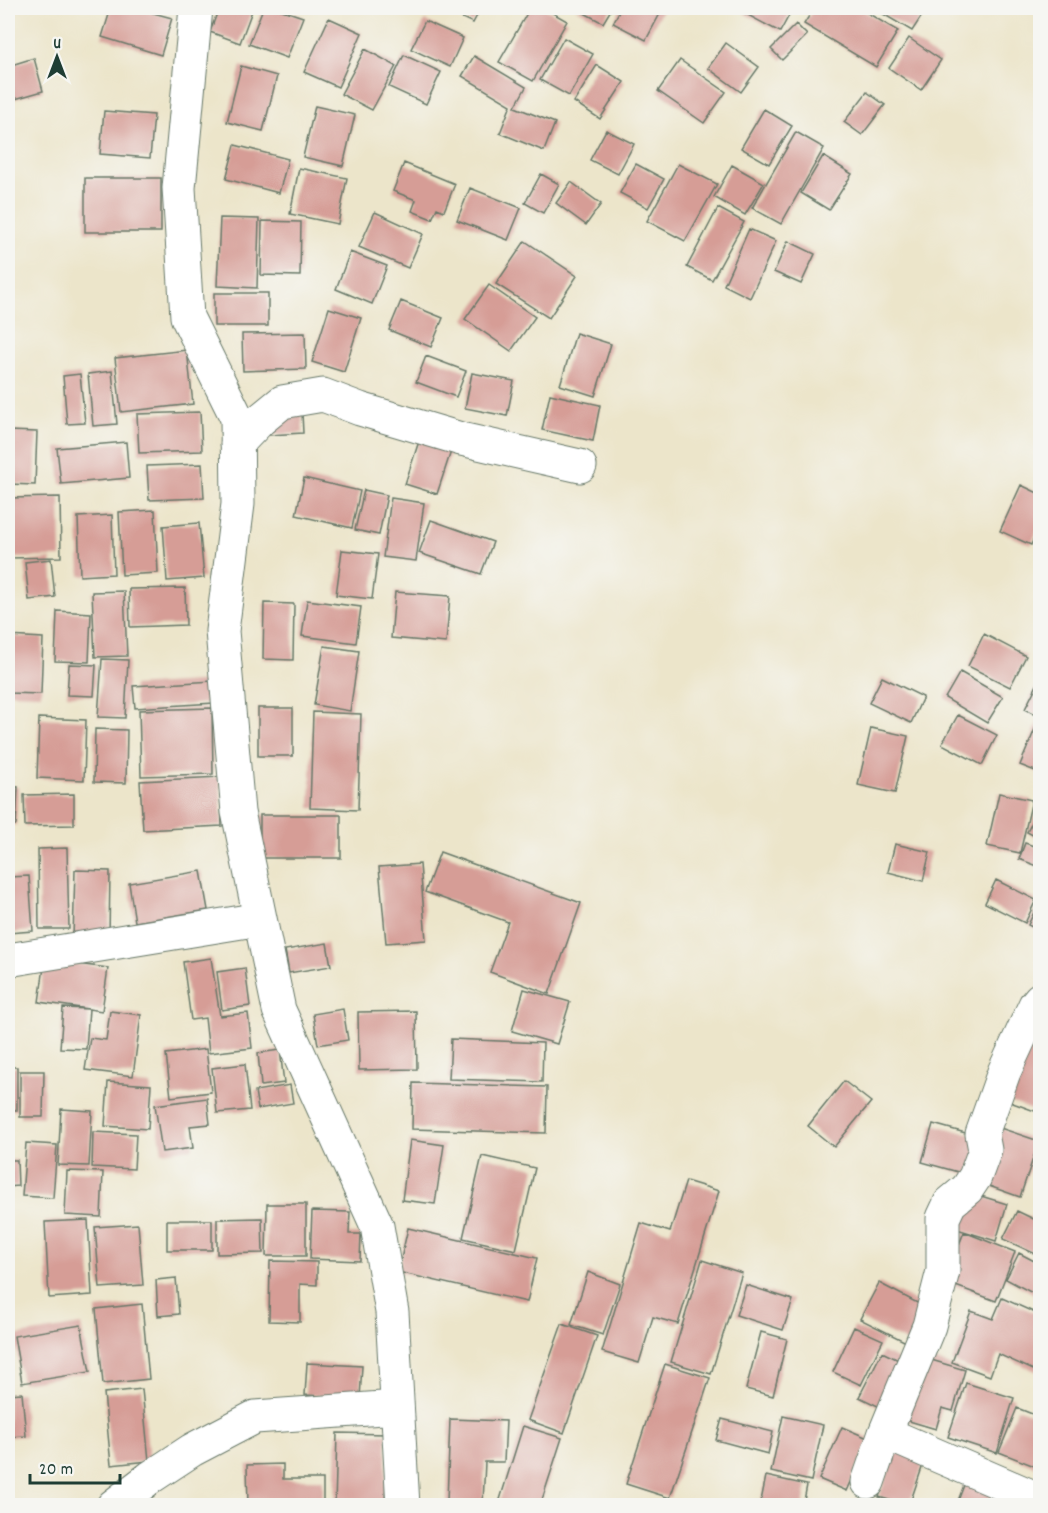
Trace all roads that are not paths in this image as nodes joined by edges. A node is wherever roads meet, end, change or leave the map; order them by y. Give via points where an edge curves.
1 (196, 8) edge
2 (237, 444) junction
3 (580, 466) dead end
4 (260, 919) junction
5 (8, 960) edge
6 (1041, 999) edge
7 (398, 1413) junction
8 (885, 1433) junction
9 (868, 1482) dead end
10 (151, 1491) edge
11 (1041, 1500) edge
12 (113, 1506) edge
13 (403, 1506) edge

1 - 2 street via 179,188 187,317 237,418
2 - 3 street via 282,402 323,395 461,439
2 - 4 street via 238,504 222,631 238,812
4 - 5 street
4 - 7 street via 279,1010 377,1226 392,1312
6 - 8 street via 1004,1072 982,1134 985,1150 975,1177 950,1203 943,1218 943,1271 929,1326
7 - 10 street via 255,1417 192,1450
7 - 13 street
8 - 9 street
8 - 11 street
10 - 12 street

